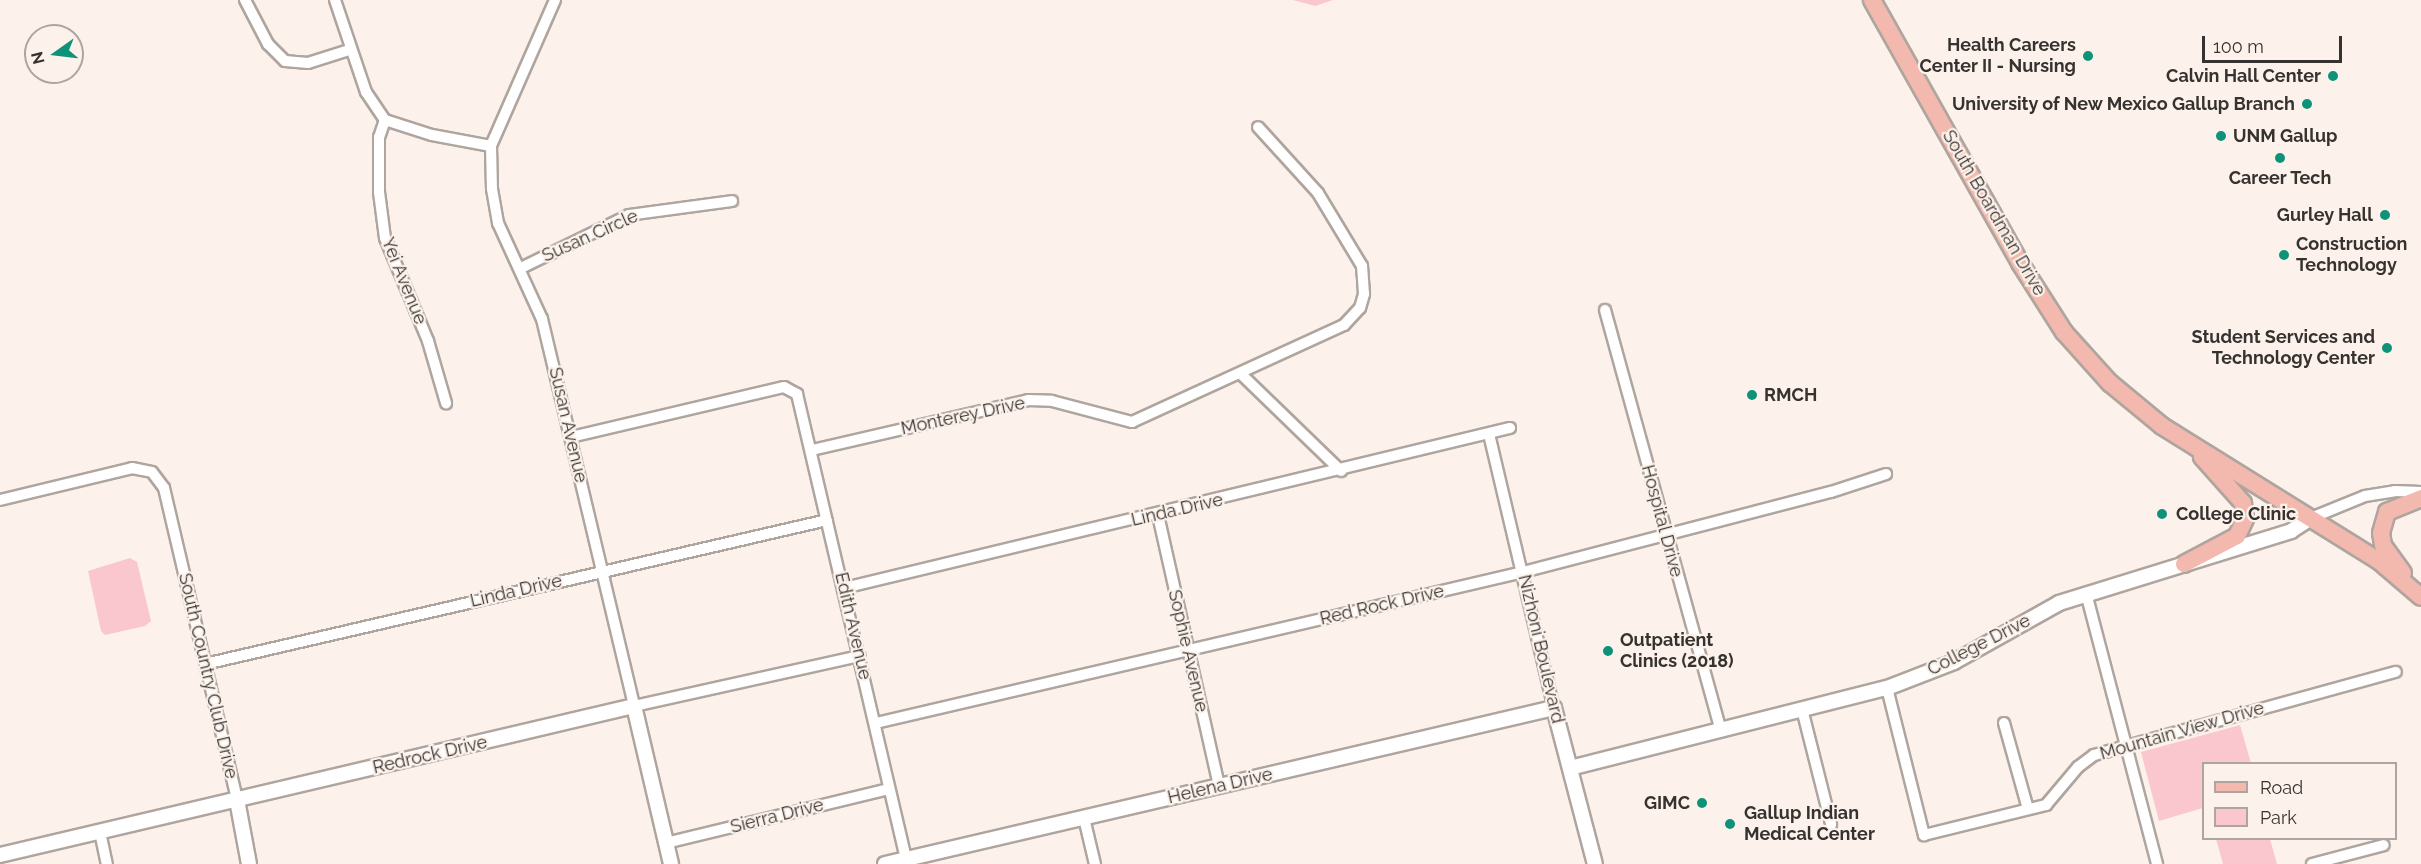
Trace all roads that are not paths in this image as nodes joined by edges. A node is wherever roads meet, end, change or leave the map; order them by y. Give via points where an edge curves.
1 (245, 0) edge
2 (335, 0) edge
3 (555, 0) edge
4 (1872, 0) edge
5 (349, 50) junction
6 (385, 120) junction
7 (1258, 127) dead end
8 (491, 146) junction
9 (732, 201) dead end
10 (521, 268) junction
11 (1605, 310) dead end
12 (1242, 375) junction
13 (446, 403) dead end
14 (1510, 428) dead end
15 (1489, 434) junction
16 (571, 437) junction
17 (2189, 443) junction
18 (812, 450) junction
19 (1341, 471) junction
20 (1886, 474) dead end
21 (2421, 492) edge
22 (2421, 498) edge
23 (0, 500) edge
24 (1158, 515) junction
25 (2311, 518) junction
26 (827, 520) junction
27 (1666, 534) junction
28 (2184, 564) junction
29 (602, 570) junction
30 (1523, 572) junction
31 (844, 588) junction
32 (2086, 593) junction
33 (2417, 593) edge
34 (1188, 651) junction
35 (860, 656) junction
36 (205, 664) junction
37 (2396, 672) dead end
38 (1887, 688) junction
39 (634, 706) junction
40 (1554, 708) junction
41 (1802, 709) junction
42 (876, 723) junction
43 (2004, 723) dead end
44 (1721, 731) junction
45 (2126, 744) junction
46 (1570, 768) junction
47 (1219, 786) junction
48 (889, 789) junction
49 (237, 800) junction
50 (2028, 809) junction
51 (1084, 818) junction
52 (1831, 824) dead end
53 (100, 832) junction
54 (666, 843) junction
55 (2384, 845) dead end
56 (0, 855) edge
57 (906, 859) junction
58 (107, 864) edge
59 (249, 864) edge
60 (671, 864) edge
61 (885, 864) edge
62 (1095, 864) edge
63 (1595, 864) edge
64 (2157, 864) edge
65 (2312, 864) edge

1 - 5 street via 268,45 285,61 308,63
2 - 5 street
3 - 8 street, Susan Avenue
4 - 17 main road, South Boardman Drive via 2020,263 2064,332 2110,383
5 - 6 street via 366,92
6 - 8 street via 432,135
6 - 13 street, Yei Avenue via 379,137 379,192 385,238 429,341
7 - 12 street, Monterey Drive via 1318,193 1362,266 1364,294 1360,308 1344,325
8 - 10 street, Susan Avenue via 498,223
9 - 10 street, Susan Circle via 629,215
10 - 16 street, Susan Avenue via 542,319
11 - 27 street, Hospital Drive
12 - 18 street, Monterey Drive via 1132,422 1052,401 1028,400
12 - 19 street
14 - 15 street, Linda Drive
15 - 19 street, Linda Drive
15 - 30 street, Nizhoni Boulevard
16 - 18 street, Edith Avenue via 784,387 797,394
16 - 29 street, Susan Avenue
17 - 25 main road, South Boardman Drive
17 - 28 main road via 2243,503 2245,519 2237,536
18 - 26 street, Edith Avenue
19 - 24 street, Linda Drive
20 - 27 street, Red Rock Drive
21 - 25 street via 2395,490 2365,496
22 - 33 main road via 2386,512 2380,532 2383,544
23 - 36 street, South Country Club Drive via 132,468 152,472 164,489
24 - 31 street, Linda Drive
24 - 34 street, Sophie Avenue
25 - 28 main road, College Drive via 2291,531
25 - 33 main road, South Boardman Drive via 2379,561
26 - 29 street, Linda Drive
26 - 31 street, Edith Avenue
27 - 30 street, Red Rock Drive
27 - 44 street, Hospital Drive
28 - 32 main road, College Drive
29 - 36 street, Linda Drive
29 - 39 street, Susan Avenue
30 - 34 street, Red Rock Drive
30 - 40 street, Nizhoni Boulevard
31 - 35 street, Edith Avenue
32 - 38 main road, College Drive via 2059,603 1954,662
32 - 45 street
34 - 42 street, Red Rock Drive
34 - 47 street, Sophie Avenue
35 - 39 street, Redrock Drive
35 - 42 street, Edith Avenue
36 - 49 street, South Country Club Drive
37 - 45 street, Mountain View Drive
38 - 41 main road, College Drive
38 - 50 street, Mountain View Drive via 1924,835
39 - 49 main road, Redrock Drive
39 - 54 main road, Susan Avenue
40 - 46 main road, Nizhoni Boulevard
40 - 47 main road, Helena Drive
41 - 44 main road, College Drive
41 - 52 street
42 - 48 street, Edith Avenue
43 - 50 street
44 - 46 main road, College Drive
45 - 50 street, Mountain View Drive via 2094,754 2046,805
45 - 64 street
46 - 63 main road, Nizhoni Boulevard
47 - 51 main road, Helena Drive
48 - 54 street, Sierra Drive
48 - 57 street, Edith Avenue
49 - 53 main road, Redrock Drive
49 - 59 main road, South Country Club Drive
51 - 57 main road, Helena Drive
51 - 62 street
53 - 56 main road, Redrock Drive
53 - 58 street
54 - 60 main road, Susan Avenue
55 - 65 street
57 - 61 main road, Helena Drive

